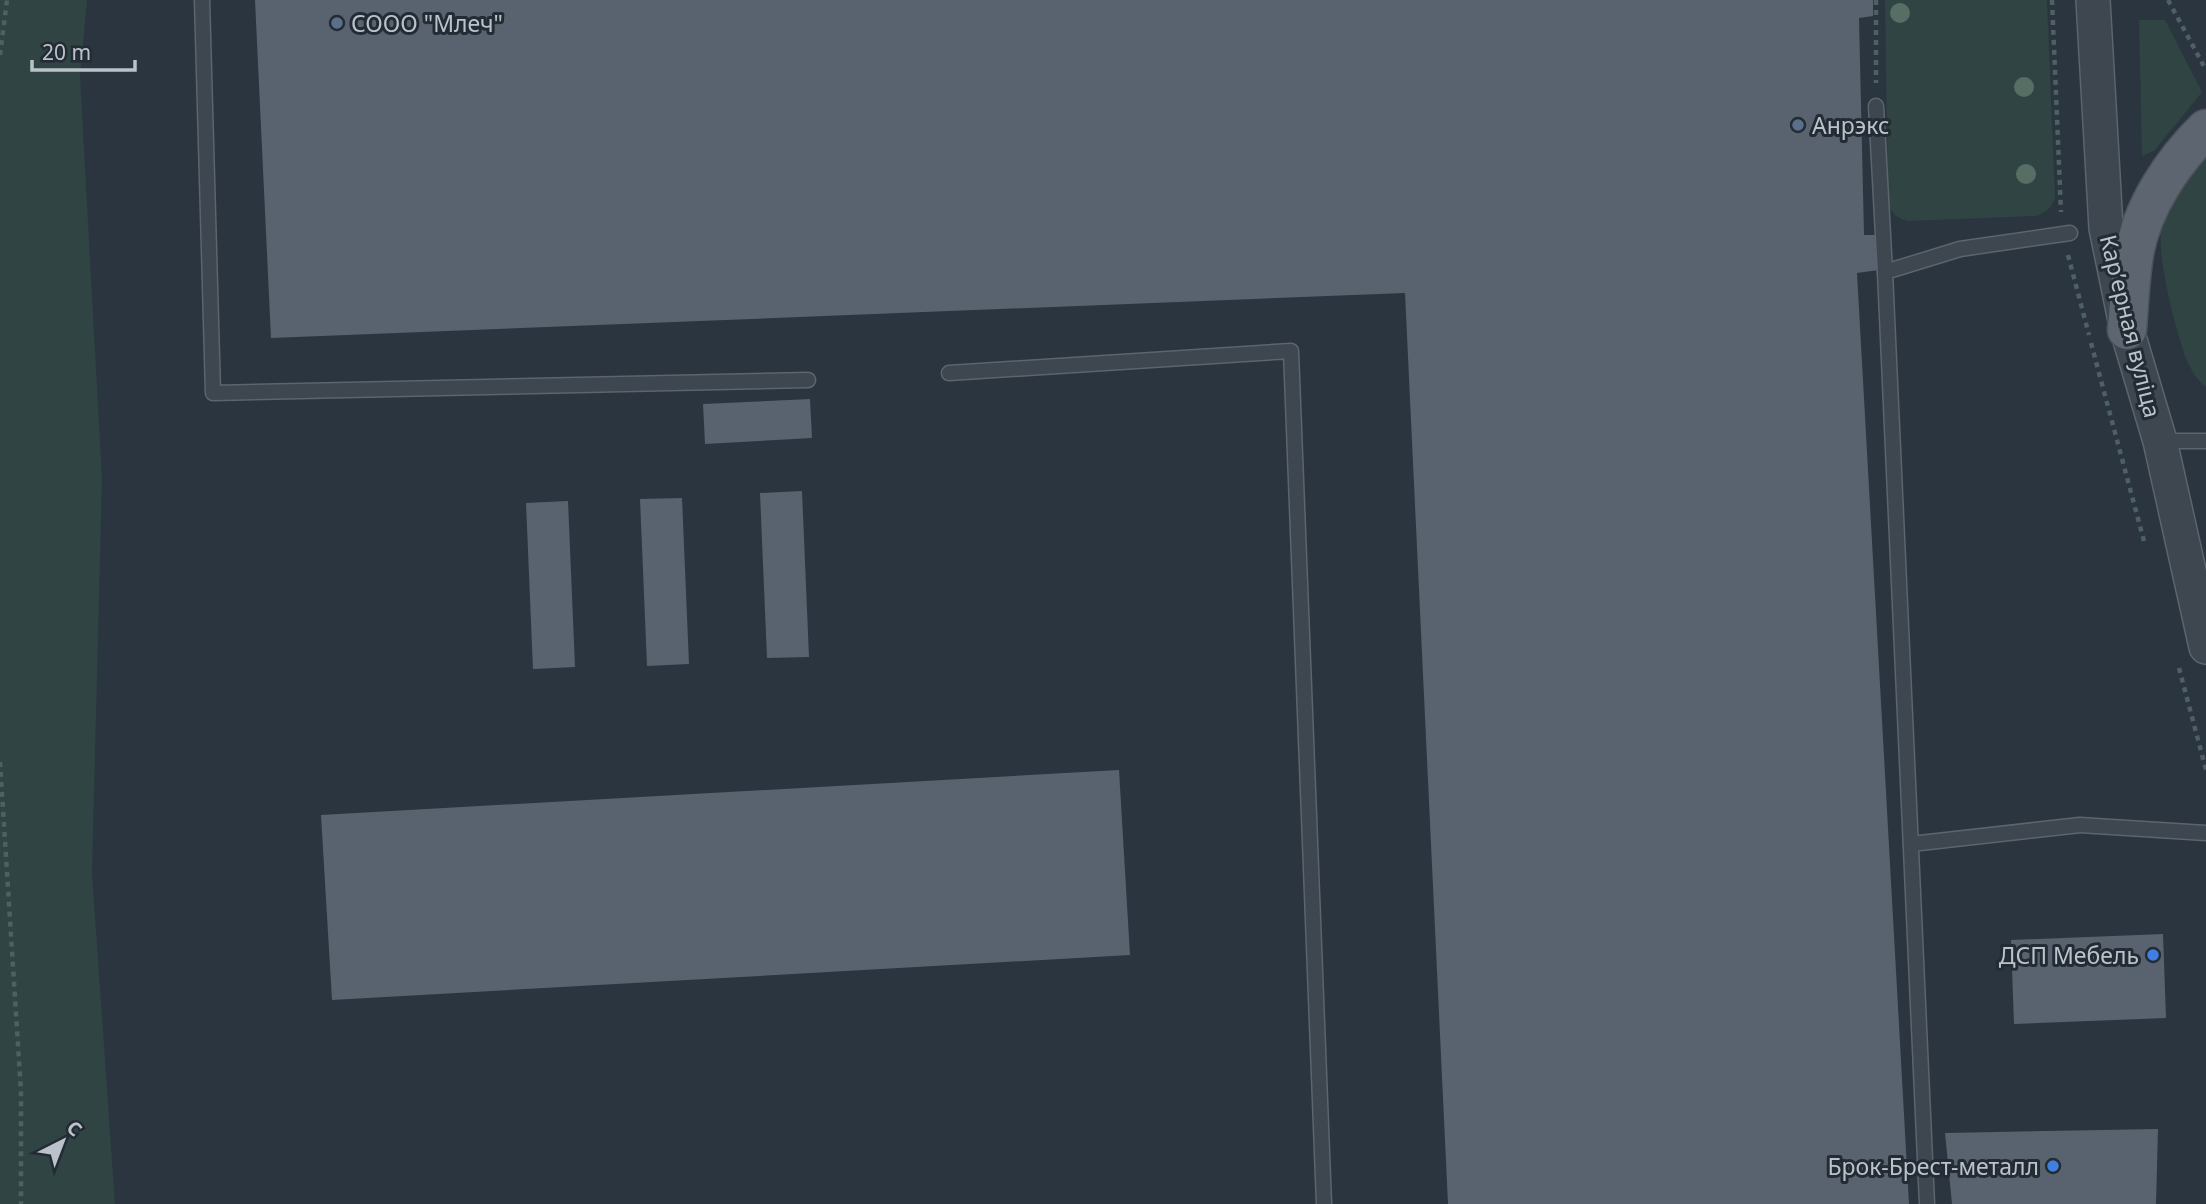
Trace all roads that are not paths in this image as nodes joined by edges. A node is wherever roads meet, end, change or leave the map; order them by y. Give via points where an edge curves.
1 (202, 0) edge
2 (2093, 0) edge
3 (1876, 106) road end
4 (2206, 129) edge
5 (2070, 233) dead end
6 (1885, 272) junction
7 (2127, 330) junction
8 (949, 373) dead end
9 (808, 380) dead end
10 (2160, 441) junction
11 (2206, 441) edge
12 (2206, 647) edge
13 (2206, 833) edge
14 (1911, 845) junction
15 (1324, 1204) edge
16 (1927, 1204) edge

1 - 9 lane via 213,393
2 - 7 street, Карʼерная вуліца via 2106,228
3 - 6 lane
4 - 7 main road via 2167,174 2149,208 2134,252
5 - 6 lane via 1960,249
6 - 14 lane
7 - 10 street, Карʼерная вуліца
8 - 15 lane via 1291,351
10 - 11 lane
10 - 12 street, Карʼерная вуліца
13 - 14 lane via 2080,825
14 - 16 lane

